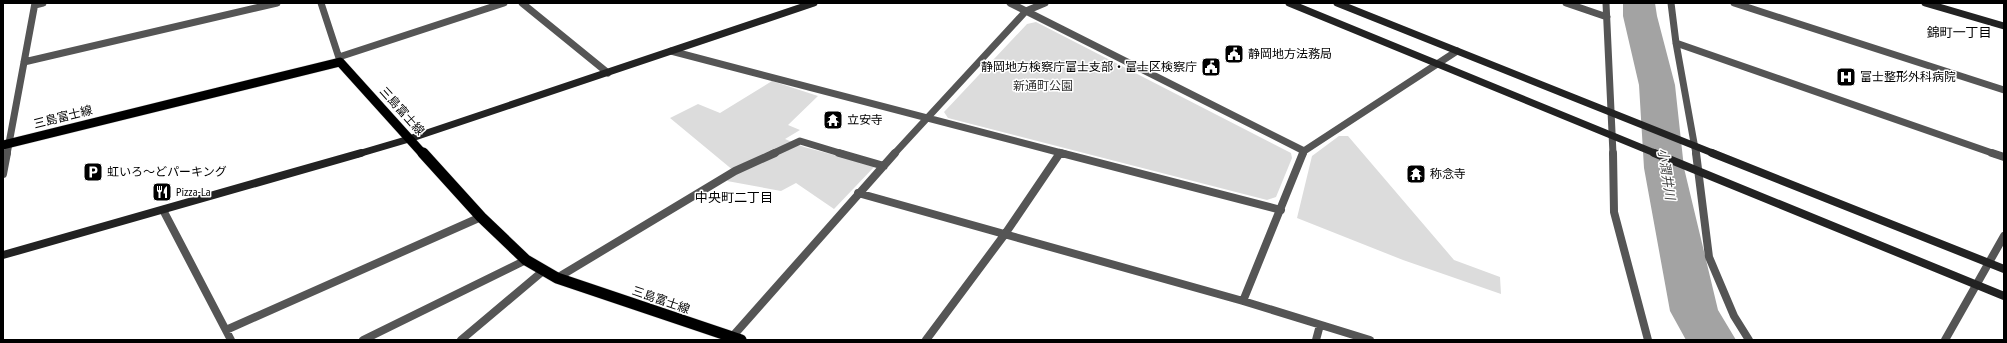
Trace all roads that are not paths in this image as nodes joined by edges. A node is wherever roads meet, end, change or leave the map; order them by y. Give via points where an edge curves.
1 (43, 3) edge
2 (277, 3) edge
3 (321, 3) edge
4 (504, 3) edge
5 (522, 3) edge
6 (814, 3) edge
7 (1010, 3) edge
8 (1045, 3) edge
9 (1289, 3) edge
10 (1337, 3) edge
11 (1566, 3) edge
12 (1606, 3) edge
13 (1671, 3) edge
14 (1734, 3) edge
15 (1925, 3) edge
16 (35, 4) edge
17 (1026, 11) junction
18 (1607, 17) junction
19 (2004, 26) edge
20 (1676, 43) junction
21 (1457, 51) junction
22 (671, 52) junction
23 (339, 59) junction
24 (24, 62) junction
25 (1437, 63) junction
26 (608, 73) junction
27 (2004, 90) edge
28 (1611, 113) junction
29 (928, 118) junction
30 (1613, 136) junction
31 (409, 138) junction
32 (6, 144) edge
33 (1695, 146) junction
34 (1304, 151) junction
35 (1060, 153) junction
36 (2004, 157) edge
37 (884, 166) junction
38 (1698, 170) junction
39 (3, 174) edge
40 (858, 193) junction
41 (163, 210) junction
42 (1281, 210) junction
43 (481, 217) junction
44 (1005, 234) junction
45 (2004, 236) edge
46 (3, 255) edge
47 (526, 260) junction
48 (1988, 263) junction
49 (2004, 269) edge
50 (543, 271) junction
51 (557, 278) junction
52 (1976, 285) junction
53 (2004, 296) edge
54 (1243, 301) junction
55 (1320, 326) junction
56 (226, 330) junction
57 (736, 338) edge
58 (231, 340) edge
59 (363, 340) edge
60 (461, 340) edge
61 (926, 340) edge
62 (1316, 340) edge
63 (1370, 340) edge
64 (1648, 340) edge
65 (1749, 340) edge
66 (1944, 340) edge

1 - 16 street
2 - 24 street
3 - 23 street
4 - 23 street
5 - 26 street
6 - 22 street
7 - 17 street
8 - 17 street
9 - 25 street
10 - 21 street
11 - 18 street
12 - 18 street
13 - 20 street
14 - 27 street
15 - 19 street
16 - 24 street
17 - 29 street
17 - 34 street
18 - 28 street
20 - 33 street
20 - 36 street
21 - 25 street
21 - 28 street
22 - 26 street
22 - 29 street
23 - 31 main road, 三島富士線
23 - 32 main road, 三島富士線
24 - 32 street
25 - 30 street
25 - 34 street
26 - 31 street
28 - 30 street
28 - 33 street
29 - 35 street
29 - 37 street
30 - 38 street
30 - 64 street via 1614,212
31 - 41 street
31 - 43 main road, 三島富士線
32 - 39 street
33 - 38 street
33 - 48 street
34 - 42 street
35 - 42 street
35 - 44 street
37 - 40 street
37 - 51 street via 800,141 735,171
38 - 52 street
38 - 65 street via 1709,257 1734,316
40 - 44 street
40 - 57 street
41 - 46 street
41 - 56 street
42 - 54 street
43 - 47 main road, 三島富士線
43 - 56 street
44 - 54 street
44 - 61 street
45 - 48 street
47 - 50 main road, 三島富士線
47 - 59 street
48 - 49 street
48 - 52 street
50 - 51 main road, 三島富士線
50 - 60 street
51 - 57 main road, 三島富士線
52 - 53 street
52 - 66 street
54 - 55 street
55 - 62 street
55 - 63 street
56 - 58 street

